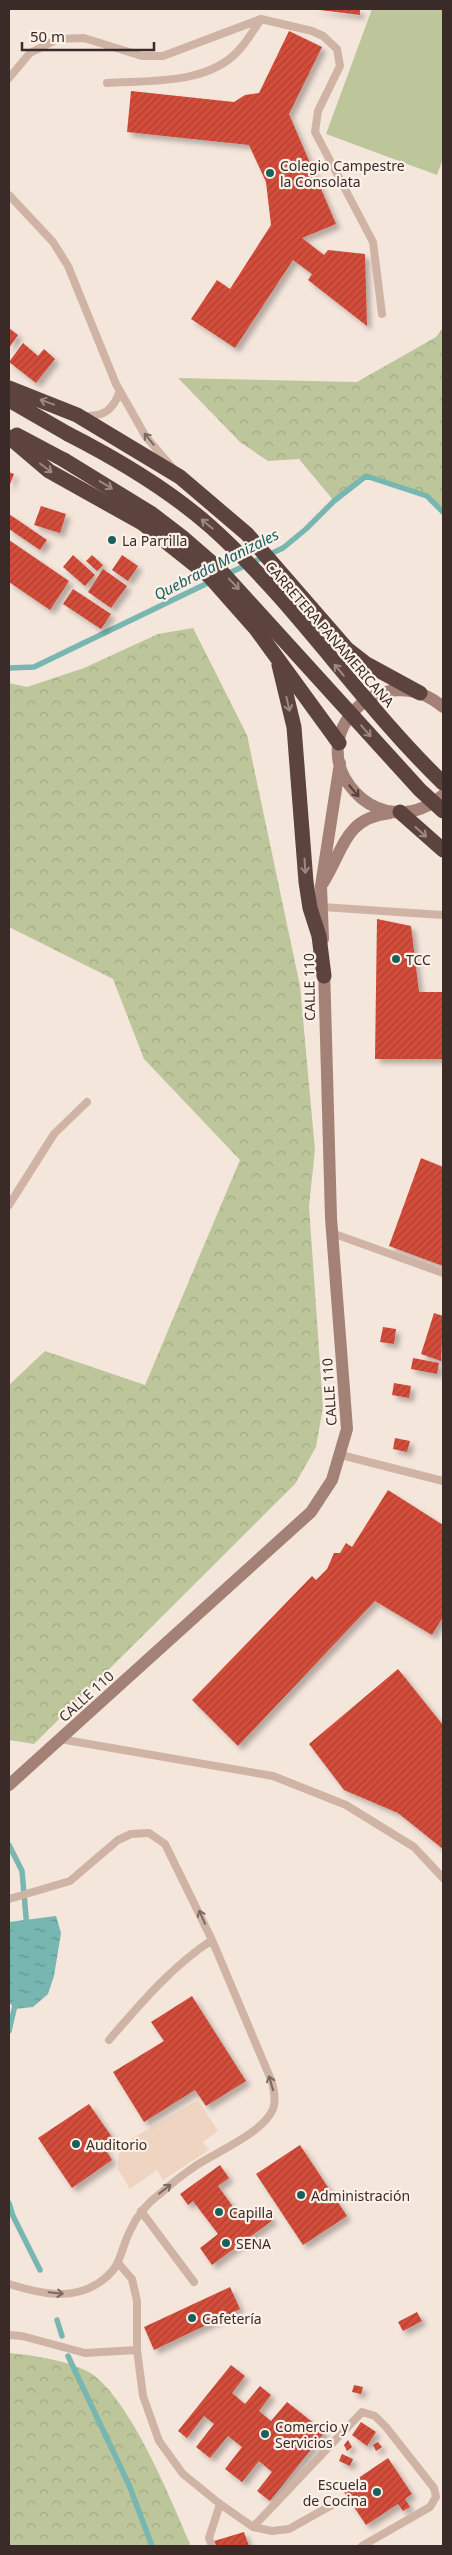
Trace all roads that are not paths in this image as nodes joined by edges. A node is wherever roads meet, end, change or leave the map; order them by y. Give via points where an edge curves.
1 (261, 19) junction
2 (9, 78) edge
3 (108, 83) dead end
4 (9, 195) edge
5 (382, 314) dead end
6 (9, 388) edge
7 (120, 391) junction
8 (9, 400) edge
9 (77, 415) junction
10 (9, 431) edge
11 (9, 437) edge
12 (180, 477) junction
13 (277, 657) junction
14 (420, 692) junction
15 (443, 707) edge
16 (339, 743) junction
17 (340, 763) junction
18 (443, 783) edge
19 (443, 795) edge
20 (443, 810) edge
21 (398, 812) junction
22 (443, 850) edge
23 (321, 886) junction
24 (322, 907) junction
25 (443, 915) edge
26 (324, 976) junction
27 (88, 1102) dead end
28 (9, 1205) edge
29 (332, 1233) junction
30 (443, 1273) edge
31 (341, 1455) junction
32 (443, 1481) edge
33 (60, 1739) junction
34 (9, 1785) edge
35 (443, 1878) edge
36 (9, 1899) edge
37 (212, 1940) junction
38 (109, 2040) dead end
39 (141, 2211) junction
40 (119, 2264) junction
41 (194, 2282) dead end
42 (9, 2284) edge
43 (9, 2335) edge
44 (137, 2350) junction
45 (220, 2504) junction
46 (332, 2505) dead end
47 (253, 2527) junction
48 (212, 2546) edge
49 (362, 2546) edge

1 - 2 lane via 163,56 142,56 84,38 58,39 30,52
1 - 3 lane via 238,52 214,69 186,77
1 - 5 lane via 312,31 337,49 340,66 318,111 316,132 373,242
4 - 7 lane via 53,242 68,266
9 -> 6 highway
7 - 9 lane via 115,404 101,416
12 -> 7 lane via 146,437
18 -> 8 highway, CARRETERA PANAMERICANA, bridge via 386,724 264,580 210,526 135,471
9 - 12 highway
10 -> 20 highway, bridge via 64,460 152,514 220,570 420,790
11 -> 13 highway via 49,470 142,523 185,555 210,577
12 - 14 highway via 247,534 347,649 364,664
13 - 16 highway
13 -> 26 highway via 294,727 306,882 319,936
14 - 15 main road
14 - 16 main road via 384,691 367,698 348,718
16 - 17 main road
17 -> 21 main road via 344,776 360,797 383,810
17 - 23 main road, CALLE 110
19 - 21 main road via 430,805
21 -> 22 highway
21 - 23 main road via 379,814 355,826
23 - 24 main road, CALLE 110
24 - 25 lane
24 - 26 main road, CALLE 110
26 - 29 main road, CALLE 110
27 - 28 lane via 54,1134
29 - 30 lane
29 - 31 main road, CALLE 110 via 348,1429
31 - 32 lane
31 - 33 main road, CALLE 110 via 332,1480 310,1512
33 - 34 main road, CALLE 110
33 - 35 lane via 273,1776 346,1805 414,1847
37 -> 36 lane via 165,1844 149,1833 130,1834 118,1840 70,1881
37 - 38 lane via 164,1977
39 -> 37 lane via 197,2165 243,2138 272,2110 275,2098 272,2082
39 - 40 lane via 129,2231
39 - 41 lane
42 -> 40 lane via 31,2291 69,2295 97,2284
40 - 44 lane via 132,2279 137,2300
43 - 44 lane via 86,2353
44 - 45 lane via 143,2396 159,2441 183,2474
45 - 47 lane
45 - 48 lane via 210,2530
46 - 47 lane via 289,2529
47 - 49 lane via 362,2412 375,2416 386,2427 434,2488 436,2497 430,2507

